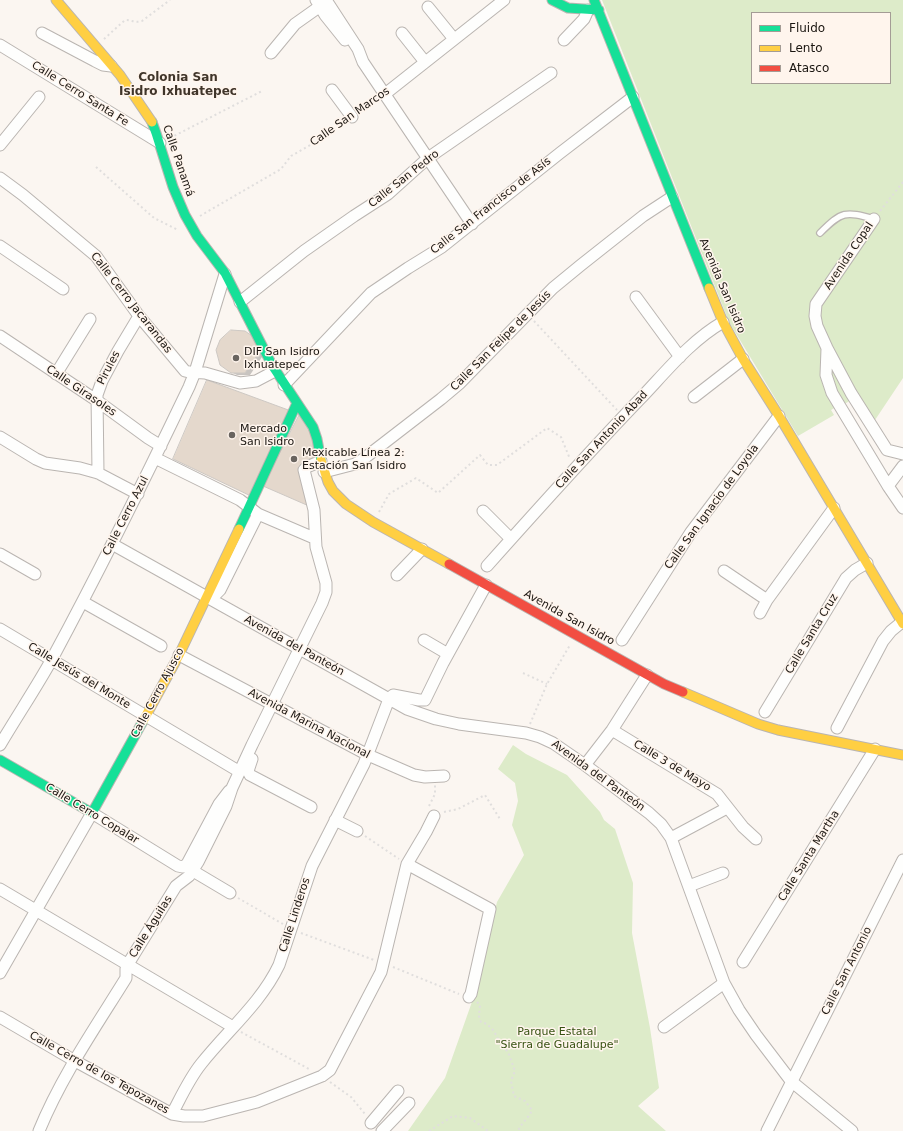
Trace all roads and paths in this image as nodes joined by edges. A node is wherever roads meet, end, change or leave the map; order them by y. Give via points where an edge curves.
1 (56, 0) edge
2 (170, 0) edge
3 (504, 0) edge
4 (552, 0) edge
5 (594, 0) edge
6 (324, 2) edge
7 (428, 7) dead end
8 (594, 10) junction
9 (42, 33) dead end
10 (402, 34) dead end
11 (454, 39) junction
12 (564, 40) dead end
13 (0, 45) edge
14 (95, 47) junction
15 (271, 53) dead end
16 (425, 62) junction
17 (111, 66) junction
18 (551, 73) dead end
19 (332, 90) dead end
20 (262, 91) dead end
21 (385, 94) junction
22 (39, 97) dead end
23 (633, 97) junction
24 (352, 117) junction
25 (160, 143) junction
26 (0, 145) edge
27 (428, 158) junction
28 (96, 167) dead end
29 (0, 178) edge
30 (903, 182) edge
31 (672, 197) junction
32 (874, 219) junction
33 (190, 222) junction
34 (472, 224) junction
35 (820, 233) dead end
36 (197, 236) junction
37 (0, 246) edge
38 (225, 274) junction
39 (63, 289) dead end
40 (636, 297) dead end
41 (240, 302) junction
42 (528, 315) junction
43 (139, 316) junction
44 (90, 319) dead end
45 (723, 322) junction
46 (0, 336) edge
47 (827, 348) junction
48 (680, 357) junction
49 (743, 359) junction
50 (275, 371) junction
51 (195, 372) junction
52 (56, 374) junction
53 (284, 385) junction
54 (694, 397) dead end
55 (96, 400) junction
56 (297, 403) junction
57 (858, 404) junction
58 (844, 413) junction
59 (623, 416) junction
60 (779, 416) junction
61 (0, 437) edge
62 (161, 446) junction
63 (887, 450) junction
64 (903, 454) edge
65 (155, 458) junction
66 (873, 461) junction
67 (322, 466) junction
68 (903, 466) edge
69 (574, 470) junction
70 (98, 473) junction
71 (888, 486) junction
72 (138, 494) junction
73 (249, 506) junction
74 (834, 508) junction
75 (903, 508) edge
76 (483, 511) dead end
77 (258, 514) junction
78 (373, 522) junction
79 (314, 538) junction
80 (511, 540) junction
81 (112, 544) junction
82 (422, 549) junction
83 (0, 554) edge
84 (866, 563) junction
85 (487, 566) dead end
86 (724, 571) dead end
87 (35, 574) dead end
88 (397, 575) dead end
89 (486, 585) junction
90 (207, 598) junction
91 (767, 600) junction
92 (83, 602) junction
93 (760, 613) dead end
94 (902, 623) edge
95 (0, 630) edge
96 (576, 635) junction
97 (424, 640) dead end
98 (622, 640) dead end
99 (161, 646) dead end
100 (300, 648) junction
101 (448, 654) junction
102 (179, 655) junction
103 (51, 660) junction
104 (523, 673) dead end
105 (647, 675) junction
106 (547, 684) junction
107 (389, 699) junction
108 (272, 705) junction
109 (765, 712) dead end
110 (145, 716) junction
111 (837, 728) dead end
112 (612, 730) junction
113 (259, 731) junction
114 (526, 732) junction
115 (0, 745) edge
116 (875, 749) junction
117 (903, 755) edge
118 (368, 756) junction
119 (0, 760) edge
120 (585, 766) junction
121 (240, 772) junction
122 (444, 776) dead end
123 (311, 807) dead end
124 (727, 808) junction
125 (92, 813) junction
126 (434, 816) joint
127 (500, 819) dead end
128 (336, 820) junction
129 (357, 831) joint
130 (671, 838) junction
131 (756, 839) dead end
132 (903, 860) edge
133 (407, 864) junction
134 (188, 869) junction
135 (723, 873) dead end
136 (689, 886) junction
137 (0, 889) edge
138 (230, 893) joint
139 (35, 910) junction
140 (291, 929) junction
141 (743, 962) dead end
142 (128, 964) junction
143 (0, 973) edge
144 (724, 983) junction
145 (469, 997) joint
146 (0, 1017) edge
147 (233, 1027) junction
148 (664, 1027) dead end
149 (75, 1061) junction
150 (791, 1081) junction
151 (398, 1091) dead end
152 (408, 1103) dead end
153 (172, 1114) junction
154 (371, 1123) dead end
155 (39, 1131) edge
156 (382, 1131) edge
157 (428, 1131) edge
158 (488, 1131) edge
159 (518, 1131) edge
160 (766, 1131) edge
161 (851, 1131) edge

1 - 14 street, Calle Panamá
2 - 14 path via 142,21 136,23 125,20
3 - 11 street, Calle San Marcos
4 - 8 street via 562,6
5 - 8 street, Avenida San Isidro
6 - 15 street via 295,24
6 - 21 street via 351,38 363,62
7 - 11 street
8 - 12 street
8 - 23 street, Avenida San Isidro
9 - 17 street via 103,65
10 - 16 street
11 - 16 street, Calle San Marcos
13 - 25 street, Calle Cerro Santa Fe
14 - 17 street, Calle Panamá
16 - 21 street, Calle San Marcos
17 - 25 street, Calle Panamá via 151,122
18 - 27 street, Calle San Pedro
19 - 24 street
20 - 25 path
21 - 24 path, Calle San Marcos
21 - 27 street
22 - 26 street
23 - 31 street, Avenida San Isidro
23 - 34 street, Calle San Francisco de Asís
24 - 33 path, Calle San Marcos via 326,136 291,156 281,169
25 - 33 street, Calle Panamá via 172,186
27 - 34 street
27 - 41 street, Calle San Pedro via 388,194 304,251
28 - 36 path via 154,218
29 - 43 street, Calle Cerro Jacarandas via 96,256
30 - 32 path
31 - 42 street, Calle San Felipe de Jesús via 643,216 581,265 553,288
31 - 45 street, Avenida San Isidro
32 - 35 lane, Avenida Copal via 855,214 840,216
32 - 47 street, Avenida Copal via 816,304 816,326
33 - 36 street, Calle Panamá
34 - 53 street, Calle San Francisco de Asís via 371,294
36 - 38 street, Calle Panamá
37 - 39 street
38 - 41 street, Calle Panamá
38 - 51 street, Calle Cerro Azul
40 - 48 street
41 - 50 street, Calle Panamá
42 - 59 path
42 - 67 street, Calle San Felipe de Jesús via 460,383 362,460 342,467
43 - 51 street, Calle Cerro Jacarandas via 182,369
43 - 55 street, Pirules via 102,381
44 - 52 street
45 - 48 street, Calle San Antonio Abad via 710,329
45 - 49 street, Avenida San Isidro
46 - 52 street, Calle Girasoles
47 - 57 street, Avenida Copal
47 - 58 street, Avenida Copal via 826,375 832,393
48 - 59 street, Calle San Antonio Abad
49 - 54 street
49 - 60 street, Avenida San Isidro
50 - 51 street, Calle Cerro Jacarandas via 256,382 240,383
50 - 53 street, Calle Panamá
51 - 62 street, Calle Cerro Azul
52 - 55 street, Calle Girasoles
53 - 56 street, Calle Panamá
55 - 62 street, Calle Girasoles
55 - 70 street, Pirules
56 - 67 street, Avenida San Isidro via 314,429
56 - 73 street, Calle Cerro Ajusco
57 - 58 street
57 - 63 street, Avenida Copal
58 - 66 street, Avenida Copal
59 - 69 street, Calle San Antonio Abad
60 - 74 street, Avenida San Isidro
60 - 98 street, Calle San Ignacio de Loyola via 691,532
61 - 70 street via 45,463
62 - 65 street, Calle Cerro Azul
63 - 64 street
63 - 66 street
65 - 72 street, Calle Cerro Azul
65 - 73 street
66 - 71 street, Avenida Copal
67 - 78 street, Avenida San Isidro via 330,488 338,498
67 - 79 street, Calle Águilas via 307,467 304,470 314,510
68 - 71 street
69 - 78 path via 562,437 547,428 497,465 488,464 480,455 438,493 416,478 389,494
69 - 80 street, Calle San Antonio Abad
70 - 72 street
71 - 75 street, Avenida Copal
72 - 81 street, Calle Cerro Azul
73 - 77 street
73 - 90 street, Calle Cerro Ajusco
74 - 84 street, Avenida San Isidro
74 - 91 street
76 - 80 street
77 - 79 street
77 - 90 street via 220,590
78 - 82 street, Avenida San Isidro
79 - 100 street, Calle Águilas via 324,573 326,592
80 - 85 street, Calle San Antonio Abad
81 - 90 street, Avenida del Panteón
81 - 92 street, Calle Cerro Azul
82 - 88 street
82 - 89 street, Avenida San Isidro
83 - 87 street
84 - 94 street, Avenida San Isidro
84 - 109 street, Calle Santa Cruz via 846,578
86 - 91 street
89 - 96 street, Avenida San Isidro
89 - 101 street
90 - 100 street, Avenida del Panteón
90 - 102 street, Calle Cerro Ajusco
91 - 93 street
92 - 99 street
92 - 103 street, Calle Cerro Azul
94 - 111 street via 883,641
95 - 103 street, Calle Jesús del Monte
96 - 105 street, Avenida San Isidro
96 - 106 path
97 - 101 street
100 - 107 street, Avenida del Panteón
100 - 108 street, Calle Águilas
101 - 107 street via 425,700 393,695
102 - 108 street, Avenida Marina Nacional
102 - 110 street, Calle Cerro Ajusco
103 - 110 street, Calle Jesús del Monte
103 - 115 street, Calle Cerro Azul
104 - 106 path
105 - 112 street
105 - 116 street, Avenida San Isidro via 758,724
106 - 114 path
107 - 114 street, Avenida del Panteón via 407,709 436,719
107 - 118 street, Calle Linderos
108 - 113 street, Calle Águilas
108 - 118 street, Avenida Marina Nacional
110 - 121 street, Calle Jesús del Monte
110 - 125 street, Calle Cerro Ajusco
112 - 120 street
112 - 124 street, Calle 3 de Mayo via 717,794
113 - 121 street, Calle Águilas
113 - 123 street via 248,774
114 - 120 street, Avenida del Panteón via 553,743
116 - 117 street, Avenida San Isidro
116 - 141 street, Calle Santa Martha
118 - 122 street, Avenida Marina Nacional via 414,775
118 - 128 street, Calle Linderos
119 - 125 street, Calle Cerro Copalar
120 - 130 street, Avenida del Panteón via 649,813
121 - 134 street, Calle Águilas via 226,806
124 - 130 street
124 - 131 street, Calle 3 de Mayo
125 - 134 street, Calle Cerro Copalar via 178,866
125 - 139 street, Calle Cerro Ajusco
126 - 127 path via 458,809 485,795
126 - 133 street, Calle Cerro de los Tepozanes
128 - 129 street
128 - 140 street, Calle Linderos via 312,866
129 - 133 path
130 - 136 street, Avenida del Panteón
132 - 150 street, Calle San Antonio
133 - 145 street via 490,909
133 - 153 street, Calle Cerro de los Tepozanes via 381,972 326,1074 257,1102 223,1112 197,1117
134 - 138 street, Calle Cerro Copalar
134 - 142 street, Calle Águilas via 189,876 176,886
135 - 136 street
136 - 144 street, Avenida del Panteón
137 - 139 street
138 - 140 path
139 - 142 street
139 - 143 street, Calle Cerro Ajusco
140 - 147 street, Calle Linderos via 274,976
142 - 147 street
142 - 149 street, Calle Águilas via 126,978
144 - 148 street
144 - 150 street, Avenida del Panteón via 756,1035
145 - 159 path via 480,1005 481,1022 489,1025 509,1054 515,1071 511,1082 514,1096 525,1101 532,1110
146 - 149 street, Calle Cerro de los Tepozanes
147 - 153 street, Calle Linderos via 196,1070
149 - 153 street, Calle Cerro de los Tepozanes
149 - 155 street, Calle Águilas via 48,1109
150 - 160 street, Calle San Antonio
150 - 161 street, Avenida del Panteón
151 - 154 street
152 - 156 street
157 - 158 path via 453,1116 470,1118

